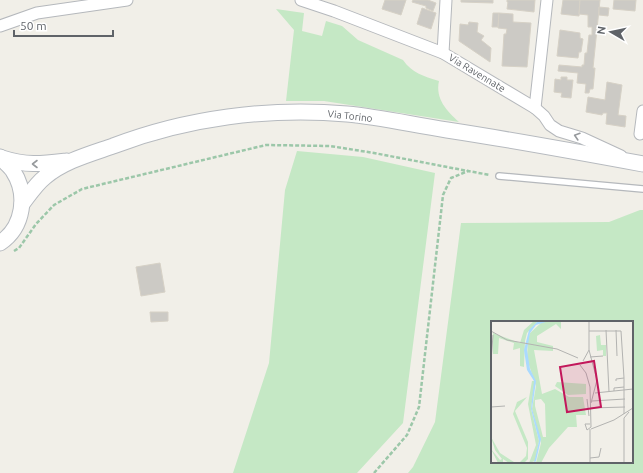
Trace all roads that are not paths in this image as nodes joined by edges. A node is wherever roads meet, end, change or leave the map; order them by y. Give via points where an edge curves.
1 (127, 0) edge
2 (301, 0) edge
3 (446, 0) edge
4 (547, 0) edge
5 (0, 26) edge
6 (443, 53) junction
7 (535, 108) junction
8 (643, 111) edge
9 (640, 134) dead end
10 (0, 157) edge
11 (72, 161) junction
12 (637, 162) edge
13 (499, 176) road end
14 (643, 189) edge
15 (22, 204) junction
16 (0, 243) edge

1 - 5 street via 37,13
2 - 6 street, Via Ravennate
3 - 6 street
4 - 7 street
6 - 7 street, Via Ravennate
12 -> 7 street, Via Ravennate via 559,131
8 - 9 street
11 -> 10 main road, Via Torino via 19,163
10 - 15 main road via 13,170 21,186
11 - 12 main road, Via Torino via 143,134 207,121 262,114 305,113 348,114
11 - 15 main road, Via Torino via 46,176
13 - 14 lane
15 - 16 main road via 20,218 14,230

